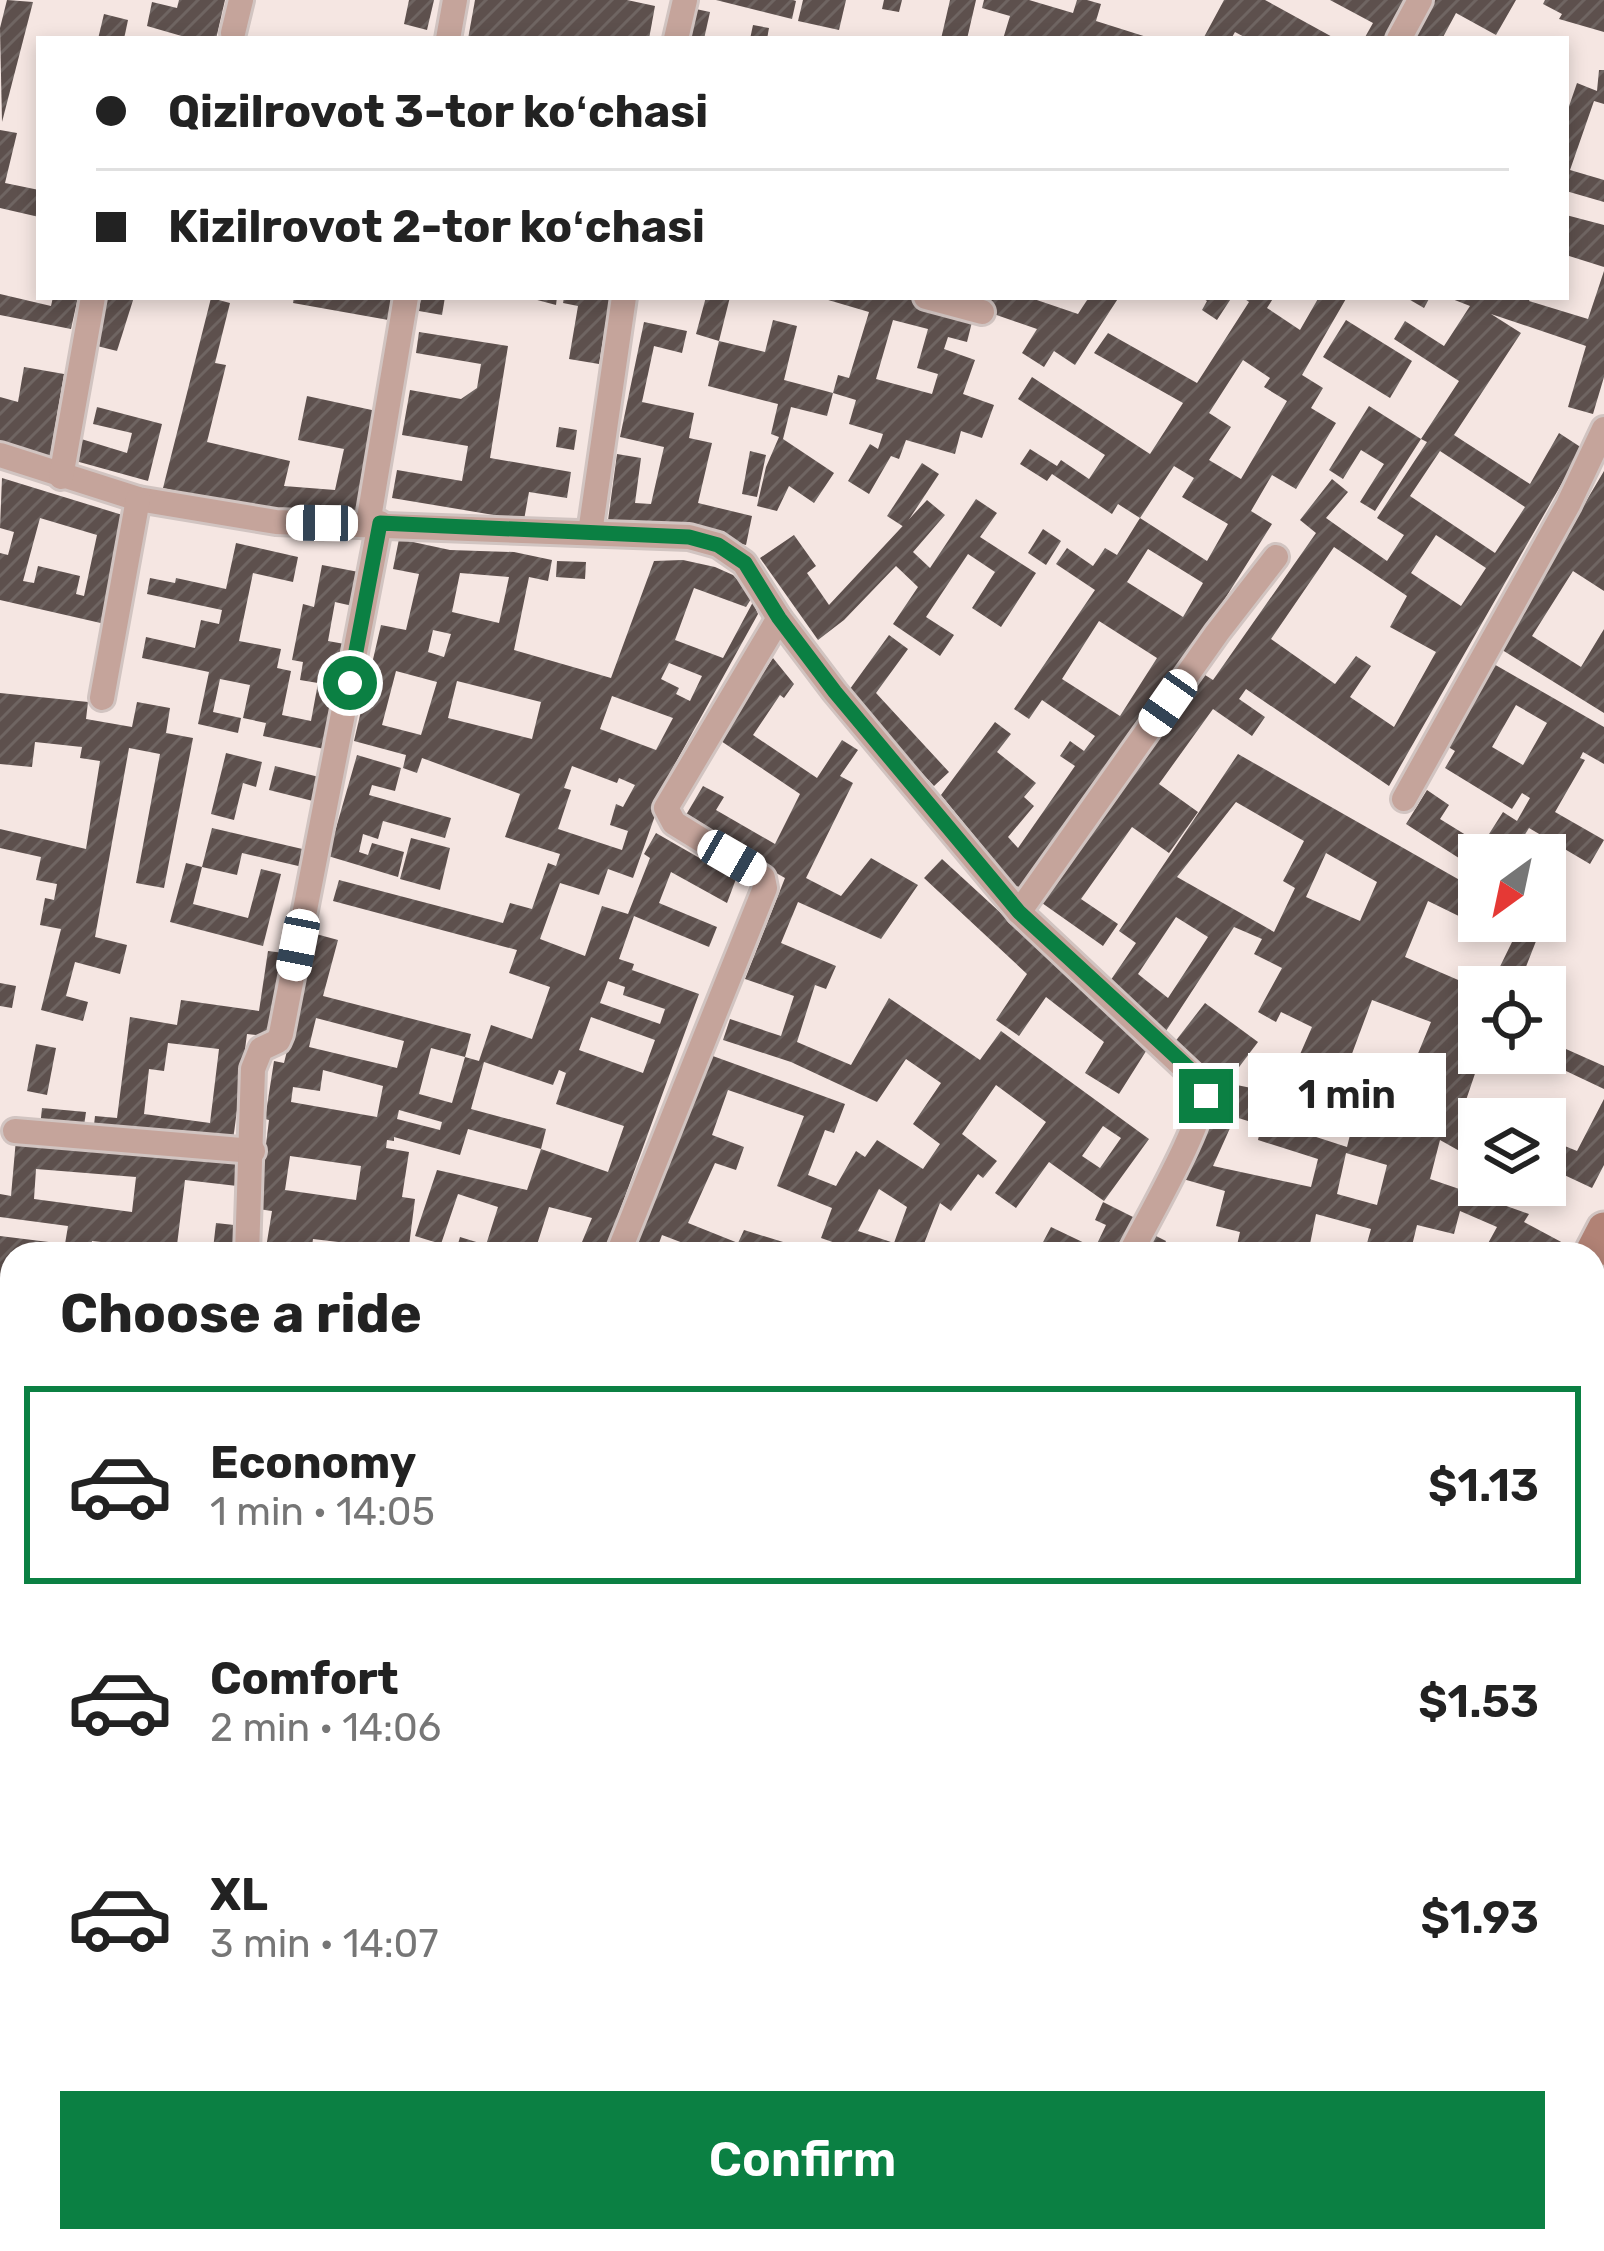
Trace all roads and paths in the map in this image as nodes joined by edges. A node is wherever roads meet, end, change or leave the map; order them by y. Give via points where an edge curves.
1 (242, 0) edge
2 (455, 0) edge
3 (685, 0) edge
4 (1420, 0) edge
5 (233, 33) dead end
6 (449, 36) edge
7 (677, 36) edge
8 (1401, 36) edge
9 (92, 300) edge
10 (406, 300) edge
11 (625, 300) edge
12 (937, 300) edge
13 (982, 312) dead end
14 (1604, 429) edge
15 (0, 455) edge
16 (62, 477) junction
17 (137, 499) junction
18 (374, 524) junction
19 (590, 532) junction
20 (1276, 556) dead end
21 (779, 618) junction
22 (102, 698) dead end
23 (1404, 799) dead end
24 (1019, 912) junction
25 (15, 1131) dead end
26 (253, 1151) junction
27 (248, 1242) edge
28 (623, 1242) edge
29 (1136, 1242) edge

1 - 5 street
2 - 6 street
3 - 7 street
4 - 8 street
9 - 16 street
10 - 18 street
11 - 19 street
12 - 13 street
14 - 23 street
15 - 16 street
16 - 17 street
17 - 18 street via 276,522
17 - 22 street
18 - 19 street
18 - 26 street via 281,1034 261,1049 253,1069
19 - 21 street via 718,545 745,563
20 - 24 street
21 - 24 street
21 - 28 street via 666,808 674,823 764,878 765,889
24 - 29 street via 1204,1085 1193,1128
25 - 26 street
26 - 27 street

